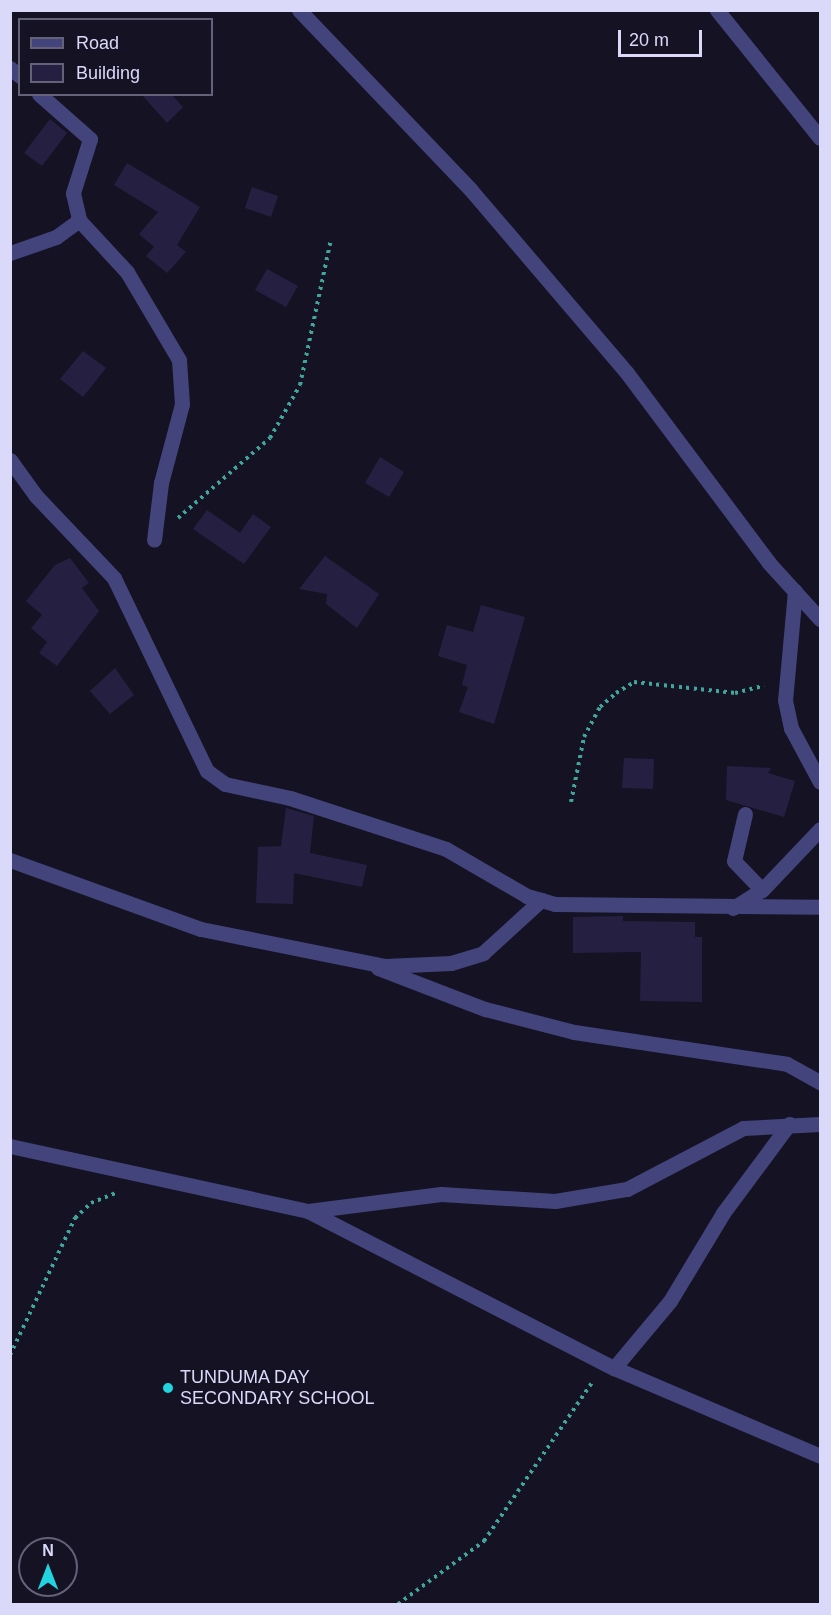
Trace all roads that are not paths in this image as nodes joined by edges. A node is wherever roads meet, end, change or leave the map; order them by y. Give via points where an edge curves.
1 (299, 10) edge
2 (717, 10) edge
3 (41, 96) edge
4 (820, 138) edge
5 (78, 220) junction
6 (10, 253) edge
7 (10, 460) edge
8 (154, 540) road end
9 (795, 591) junction
10 (820, 619) edge
11 (820, 782) edge
12 (745, 814) dead end
13 (820, 829) edge
14 (10, 860) edge
15 (762, 890) junction
16 (541, 900) junction
17 (820, 907) edge
18 (730, 909) junction
19 (364, 963) junction
20 (820, 1082) edge
21 (789, 1124) junction
22 (820, 1124) edge
23 (10, 1146) edge
24 (308, 1211) junction
25 (610, 1366) junction
26 (820, 1456) edge

1 - 9 street via 386,96 627,373
2 - 4 street
3 - 5 street via 92,142 73,194
5 - 6 street via 56,237
5 - 8 street via 128,273 179,360 182,404 161,483
7 - 16 street via 36,496 114,578 207,771 225,784 290,798 446,849
9 - 10 street
9 - 11 street via 786,675 791,728
12 - 15 street via 734,861
13 - 15 street
14 - 19 street via 201,929
15 - 18 street
16 - 18 street
16 - 19 street via 483,952 451,963
17 - 18 street
19 - 20 street via 530,1020 787,1064
21 - 22 street
21 - 24 street via 743,1128 627,1189 555,1201 441,1194
21 - 25 street via 723,1213 670,1301
23 - 24 street
24 - 25 street
25 - 26 street

